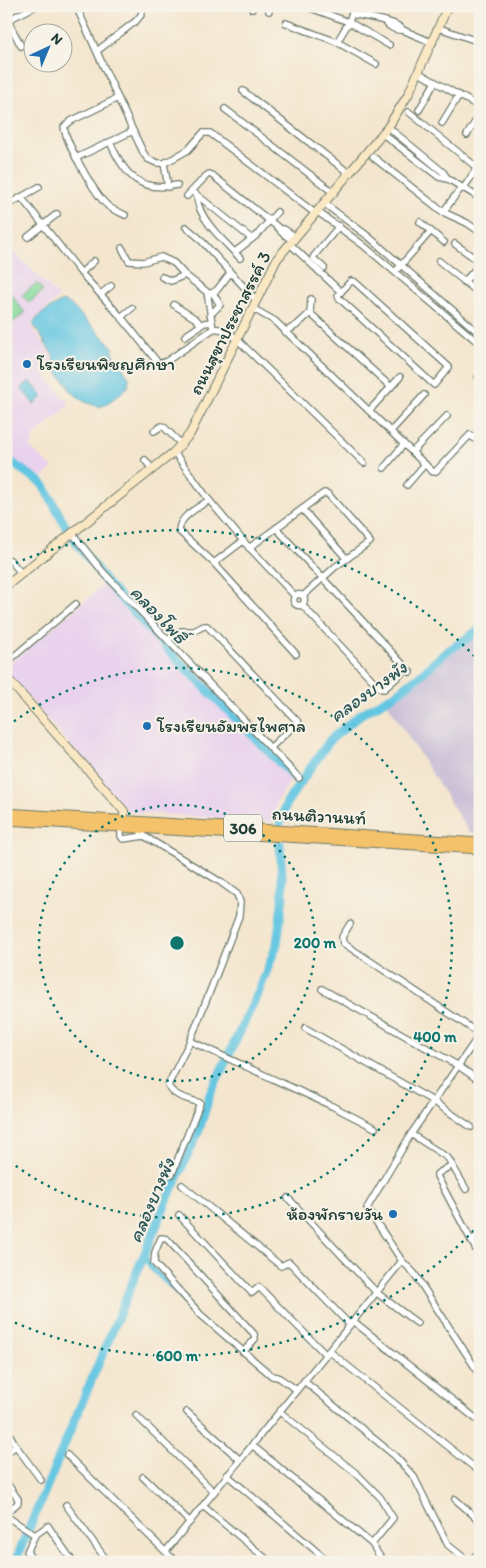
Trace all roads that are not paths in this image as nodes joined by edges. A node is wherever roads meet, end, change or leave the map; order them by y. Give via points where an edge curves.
1 (36, 6) edge
2 (76, 6) edge
3 (144, 6) edge
4 (305, 6) edge
5 (354, 6) edge
6 (448, 6) edge
7 (28, 8) edge
8 (352, 14) junction
9 (7, 21) edge
10 (349, 22) junction
11 (286, 23) dead end
12 (439, 28) junction
13 (338, 42) junction
14 (480, 42) edge
15 (433, 43) junction
16 (389, 45) dead end
17 (21, 46) dead end
18 (97, 52) junction
19 (376, 64) dead end
20 (419, 73) junction
21 (435, 82) junction
22 (243, 91) dead end
23 (459, 95) junction
24 (118, 98) junction
25 (480, 107) edge
26 (225, 109) dead end
27 (419, 110) dead end
28 (409, 112) dead end
29 (480, 114) edge
30 (442, 123) dead end
31 (385, 130) junction
32 (133, 131) junction
33 (467, 135) dead end
34 (110, 142) junction
35 (373, 157) dead end
36 (76, 158) junction
37 (164, 163) junction
38 (350, 174) junction
39 (177, 185) dead end
40 (39, 187) dead end
41 (168, 187) junction
42 (462, 188) junction
43 (334, 193) junction
44 (21, 197) junction
45 (197, 197) junction
46 (480, 198) edge
47 (325, 204) junction
48 (6, 206) edge
49 (277, 212) dead end
50 (443, 212) junction
51 (317, 213) junction
52 (57, 214) dead end
53 (125, 215) dead end
54 (270, 221) junction
55 (420, 222) dead end
56 (42, 225) junction
57 (339, 226) junction
58 (186, 227) dead end
59 (431, 231) junction
60 (480, 232) edge
61 (28, 237) dead end
62 (369, 237) junction
63 (252, 240) junction
64 (293, 241) junction
65 (444, 242) dead end
66 (455, 244) dead end
67 (363, 245) junction
68 (122, 248) dead end
69 (235, 252) junction
70 (240, 258) dead end
71 (94, 261) dead end
72 (440, 261) dead end
73 (480, 263) edge
74 (401, 265) junction
75 (324, 268) dead end
76 (395, 272) junction
77 (81, 273) junction
78 (230, 273) junction
79 (185, 275) junction
80 (162, 277) dead end
81 (464, 282) junction
82 (111, 286) dead end
83 (341, 292) junction
84 (101, 294) junction
85 (211, 294) junction
86 (480, 294) edge
87 (312, 299) dead end
88 (256, 300) junction
89 (174, 305) dead end
90 (132, 308) dead end
91 (252, 308) junction
92 (310, 313) junction
93 (210, 315) junction
94 (121, 317) junction
95 (211, 322) junction
96 (201, 325) junction
97 (213, 329) junction
98 (285, 332) junction
99 (480, 334) edge
100 (185, 336) dead end
101 (236, 338) junction
102 (480, 344) edge
103 (480, 374) edge
104 (400, 377) dead end
105 (480, 380) edge
106 (391, 387) junction
107 (424, 394) dead end
108 (369, 411) junction
109 (447, 416) dead end
110 (154, 431) dead end
111 (390, 431) junction
112 (480, 443) edge
113 (180, 444) junction
114 (404, 444) junction
115 (174, 452) junction
116 (412, 452) junction
117 (145, 460) dead end
118 (364, 463) dead end
119 (425, 464) junction
120 (384, 468) dead end
121 (152, 469) junction
122 (407, 485) dead end
123 (209, 500) junction
124 (302, 509) junction
125 (276, 528) junction
126 (71, 534) junction
127 (243, 541) junction
128 (249, 548) junction
129 (347, 558) junction
130 (6, 559) edge
131 (214, 563) junction
132 (22, 574) junction
133 (323, 578) junction
134 (6, 586) edge
135 (295, 596) junction
136 (303, 596) junction
137 (76, 604) dead end
138 (302, 604) junction
139 (168, 640) junction
140 (296, 654) dead end
141 (6, 663) edge
142 (6, 677) edge
143 (270, 748) junction
144 (299, 778) dead end
145 (6, 813) edge
146 (6, 820) edge
147 (123, 824) junction
148 (138, 828) junction
149 (144, 836) junction
150 (480, 843) edge
151 (480, 849) edge
152 (350, 924) dead end
153 (322, 989) dead end
154 (305, 1028) dead end
155 (480, 1034) edge
156 (190, 1041) junction
157 (457, 1065) junction
158 (480, 1081) edge
159 (433, 1101) junction
160 (471, 1127) dead end
161 (375, 1128) dead end
162 (411, 1134) junction
163 (452, 1164) junction
164 (172, 1174) dead end
165 (182, 1185) dead end
166 (466, 1189) dead end
167 (288, 1198) dead end
168 (179, 1215) dead end
169 (480, 1235) edge
170 (471, 1240) junction
171 (480, 1257) edge
172 (402, 1262) junction
173 (377, 1293) junction
174 (352, 1323) junction
175 (417, 1323) dead end
176 (243, 1352) junction
177 (327, 1353) junction
178 (480, 1375) edge
179 (304, 1381) junction
180 (297, 1390) junction
181 (187, 1412) dead end
182 (280, 1412) junction
183 (136, 1415) dead end
184 (480, 1422) edge
185 (6, 1428) edge
186 (252, 1445) junction
187 (16, 1446) junction
188 (6, 1454) edge
189 (67, 1456) dead end
190 (240, 1460) junction
191 (480, 1472) edge
192 (143, 1476) dead end
193 (228, 1476) junction
194 (41, 1480) dead end
195 (6, 1482) edge
196 (214, 1492) junction
197 (455, 1499) dead end
198 (66, 1505) dead end
199 (203, 1506) junction
200 (6, 1514) edge
201 (480, 1521) edge
202 (190, 1522) junction
203 (35, 1535) junction
204 (372, 1544) junction
205 (480, 1550) edge
206 (166, 1551) junction
207 (34, 1562) edge
208 (73, 1562) edge
209 (108, 1562) edge
210 (176, 1562) edge
211 (270, 1562) edge
212 (329, 1562) edge
213 (383, 1562) edge
214 (470, 1562) edge

1 - 7 street
2 - 18 street
3 - 18 street via 136,21
4 - 10 street
5 - 8 street
6 - 12 street, ถนนสุขาประชาสรรค์ 3
7 - 9 street
8 - 10 street
8 - 15 street via 384,22
9 - 17 street
10 - 13 street
10 - 16 street
11 - 13 street
12 - 14 street
12 - 15 street, ถนนสุขาประชาสรรค์ 3
13 - 19 street
15 - 20 street, ถนนสุขาประชาสรรค์ 3
18 - 24 street
20 - 21 street
20 - 31 street, ถนนสุขาประชาสรรค์ 3
21 - 23 street
21 - 27 street
22 - 38 street
23 - 25 street
23 - 30 street
24 - 32 street
24 - 36 street via 64,127
26 - 43 street
28 - 42 street via 475,166 475,171
29 - 33 street
31 - 38 street, ถนนสุขาประชาสรรค์ 3
31 - 42 street
32 - 34 street
32 - 37 street via 148,159
34 - 36 street
34 - 41 street via 132,177 149,186
35 - 50 street
36 - 53 street via 100,198
37 - 41 street
37 - 51 street via 183,154 204,133 210,133
38 - 43 street, ถนนสุขาประชาสรรค์ 3
39 - 41 street
40 - 44 street
42 - 46 street
42 - 50 street
43 - 47 street, ถนนสุขาประชาสรรค์ 3
44 - 48 street
44 - 56 street
45 - 54 street via 189,194 209,174
45 - 63 street
45 - 69 street via 203,216
47 - 51 street, ถนนสุขาประชาสรรค์ 3
47 - 62 street
49 - 54 street
50 - 60 street
51 - 57 street
51 - 64 street, ถนนสุขาประชาสรรค์ 3
52 - 56 street
54 - 63 street
54 - 64 street
55 - 59 street
56 - 61 street
56 - 77 street
57 - 67 street
57 - 75 street via 314,256
58 - 78 street
59 - 65 street
59 - 74 street
62 - 67 street
62 - 74 street
63 - 69 street
64 - 83 street
64 - 88 street, ถนนสุขาประชาสรรค์ 3 via 277,259
66 - 73 street
67 - 76 street
68 - 79 street via 130,261 166,258
69 - 70 street
71 - 77 street
72 - 81 street
73 - 81 street
74 - 76 street
74 - 99 street
76 - 102 street
77 - 84 street
78 - 85 street
78 - 88 street
79 - 80 street via 171,281
79 - 85 street
81 - 86 street
82 - 84 street
83 - 83 street via 350,281 354,281 449,368 433,385 339,298
84 - 94 street
85 - 93 street
85 - 93 street via 220,305
87 - 92 street
88 - 91 street, ถนนสุขาประชาสรรค์ 3
89 - 96 street
90 - 94 street
91 - 98 street
91 - 101 street, ถนนสุขาประชาสรรค์ 3
92 - 98 street
92 - 106 street
93 - 95 street
94 - 97 street via 159,364
95 - 96 street
95 - 97 street
96 - 100 street
97 - 101 street via 220,329
98 - 108 street
101 - 113 street, ถนนสุขาประชาสรรค์ 3 via 190,434
101 - 118 street
103 - 105 street
104 - 106 street
106 - 108 street
107 - 111 street
108 - 111 street
109 - 116 street
110 - 113 street via 164,427
111 - 114 street
112 - 119 street via 470,435 435,472
113 - 115 street, ถนนสุขาประชาสรรค์ 3
114 - 116 street
114 - 120 street
115 - 121 street, ถนนสุขาประชาสรรค์ 3
115 - 123 street
116 - 119 street
117 - 121 street
119 - 122 street
121 - 126 street, ถนนสุขาประชาสรรค์ 3
123 - 127 street
123 - 131 street via 183,518 179,531
124 - 125 street
124 - 129 street
124 - 129 street via 324,493 328,494 370,542
125 - 128 street
125 - 133 street
126 - 132 street, ถนนสุขาประชาสรรค์ 3
126 - 139 street
127 - 128 street
127 - 131 street
128 - 135 street
129 - 133 street
130 - 132 street
131 - 140 street
132 - 134 street, ถนนสุขาประชาสรรค์ 3
133 - 136 street
133 - 138 street via 409,670 380,688
135 - 136 street
135 - 138 street via 295,604
136 - 138 street
137 - 141 street
139 - 143 street
139 - 143 street via 181,631 194,631 205,625 219,638 298,722
142 - 147 street via 124,811
143 - 144 street
145 - 147 main road, ถนนติวานนท์ / 306
146 - 147 main road, ถนนติวานนท์ / 306
147 - 148 main road, ถนนติวานนท์ / 306
147 - 149 street via 123,839
147 - 150 main road, ถนนติวานนท์ / 306
148 - 149 street
148 - 151 main road, ถนนติวานนท์ / 306
149 - 156 street via 219,881 237,894 240,902 239,916
152 - 155 street via 342,937 343,943
153 - 157 street
154 - 159 street
155 - 157 street
156 - 161 street
156 - 164 street via 168,1085 176,1094 200,1104
157 - 158 street
157 - 159 street
159 - 160 street
159 - 162 street
162 - 163 street
162 - 172 street via 367,1208
163 - 166 street
163 - 170 street via 437,1176
165 - 174 street via 281,1266 289,1262
167 - 173 street
168 - 177 street via 252,1293 258,1287
169 - 170 street
170 - 171 street
172 - 173 street
172 - 178 street via 414,1273
173 - 174 street
173 - 175 street
174 - 177 street
174 - 184 street
176 - 176 street via 201,1315 154,1263 161,1238 167,1240 254,1334 255,1339
176 - 180 street via 272,1376
177 - 179 street
177 - 191 street
179 - 180 street
179 - 214 street via 395,1456 414,1477 448,1545
180 - 182 street
181 - 190 street
182 - 186 street
182 - 204 street via 357,1474 380,1497 393,1518
183 - 196 street
185 - 187 street
186 - 190 street
186 - 204 street
187 - 188 street
187 - 194 street
189 - 206 street
190 - 193 street
192 - 202 street
193 - 196 street
193 - 212 street
195 - 200 street via 18,1499
196 - 199 street
197 - 201 street
198 - 209 street
199 - 202 street
199 - 211 street
200 - 203 street
202 - 206 street
203 - 207 street via 27,1552
203 - 208 street via 48,1526
204 - 213 street
205 - 214 street
206 - 210 street

